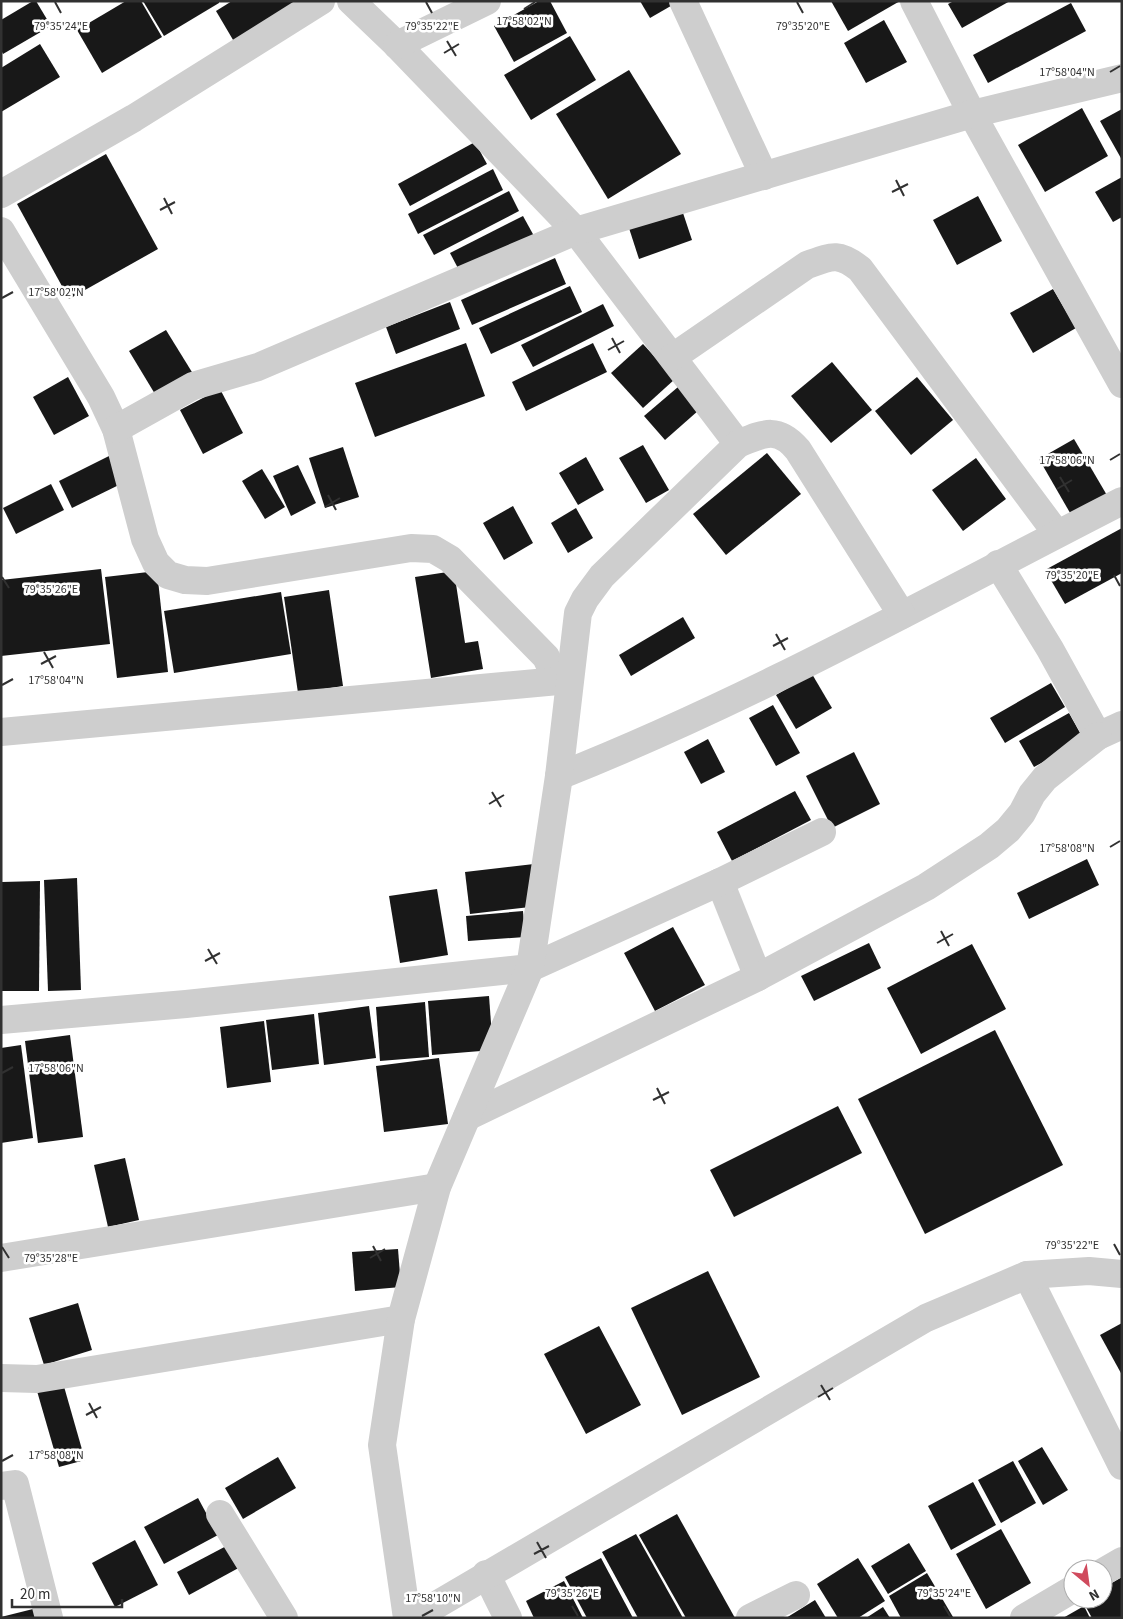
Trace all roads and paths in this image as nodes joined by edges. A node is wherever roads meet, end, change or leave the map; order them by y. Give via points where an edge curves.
1 (321, 1) edge
2 (351, 1) edge
3 (487, 1) edge
4 (683, 1) edge
5 (914, 1) edge
6 (397, 45) junction
7 (1122, 78) edge
8 (972, 114) junction
9 (764, 176) junction
10 (1, 194) edge
11 (1, 231) edge
12 (576, 231) junction
13 (672, 358) junction
14 (1122, 384) edge
15 (116, 429) junction
16 (738, 444) junction
17 (1122, 501) edge
18 (1057, 534) junction
19 (998, 564) junction
20 (902, 615) junction
21 (563, 680) junction
22 (1110, 731) edge
23 (1, 732) edge
24 (559, 776) junction
25 (822, 832) dead end
26 (720, 882) junction
27 (530, 968) junction
28 (758, 977) junction
29 (1, 1020) edge
30 (467, 1117) junction
31 (437, 1187) junction
32 (1, 1258) edge
33 (1122, 1274) edge
34 (1027, 1275) junction
35 (401, 1319) junction
36 (1, 1378) edge
37 (1122, 1466) edge
38 (1, 1486) edge
39 (220, 1514) dead end
40 (486, 1574) junction
41 (796, 1595) dead end
42 (1063, 1596) edge
43 (49, 1618) edge
44 (284, 1618) edge
45 (407, 1618) edge
46 (414, 1618) edge
47 (508, 1618) edge
48 (750, 1618) edge
49 (1024, 1618) edge

1 - 10 street via 134,118
2 - 6 street
3 - 6 street
4 - 9 street
5 - 8 street
6 - 12 street
7 - 8 street
8 - 9 street
8 - 14 street
9 - 12 street
11 - 15 street via 101,397
12 - 13 street
12 - 15 street via 258,367 193,386
13 - 16 street
13 - 18 street via 807,265 830,257 847,258 860,269
15 - 21 street via 145,539 156,563 168,575 206,581 411,548 433,549 450,559 546,657
16 - 20 street via 764,433 789,438
16 - 21 street via 602,576 578,613
17 - 18 street
18 - 19 street
19 - 20 street
19 - 22 street via 1050,649
20 - 24 street via 646,740
21 - 23 street
21 - 24 street
22 - 28 street via 1045,778 1008,830 989,846 926,886
24 - 27 street
25 - 26 street
26 - 27 street
26 - 28 street
27 - 29 street
27 - 30 street
28 - 30 street
30 - 31 street
31 - 32 street
31 - 35 street
33 - 34 street via 1089,1271
34 - 37 street
34 - 40 street via 926,1318
35 - 36 street via 36,1380
35 - 45 street via 382,1445
38 - 43 street via 15,1484
39 - 44 street
40 - 46 street
40 - 47 street
41 - 48 street
42 - 49 street

